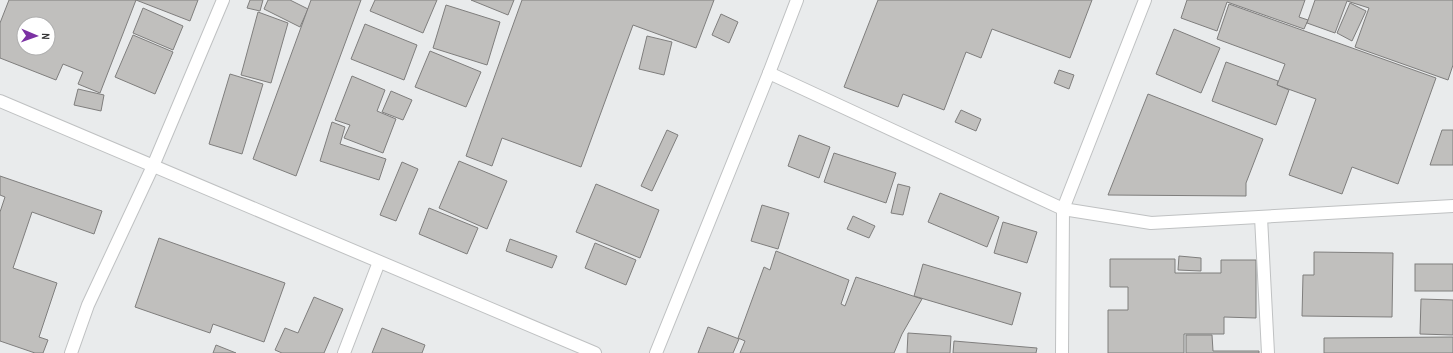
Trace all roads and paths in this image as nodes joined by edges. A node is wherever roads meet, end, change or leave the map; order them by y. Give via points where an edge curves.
1 (223, 0) edge
2 (797, 0) edge
3 (1145, 0) edge
4 (769, 73) junction
5 (0, 101) edge
6 (153, 166) junction
7 (1453, 206) edge
8 (1063, 208) junction
9 (1261, 217) junction
10 (379, 262) junction
11 (71, 353) edge
12 (344, 353) edge
13 (595, 353) edge
14 (656, 353) edge
15 (1062, 353) edge
16 (1268, 353) edge

1 - 6 lane
2 - 4 lane
3 - 8 lane
4 - 8 lane
4 - 14 lane
5 - 6 lane
6 - 10 lane
6 - 11 lane via 88,305
7 - 9 lane
8 - 9 lane via 1151,223
8 - 15 lane
9 - 16 lane
10 - 12 lane
10 - 13 lane

